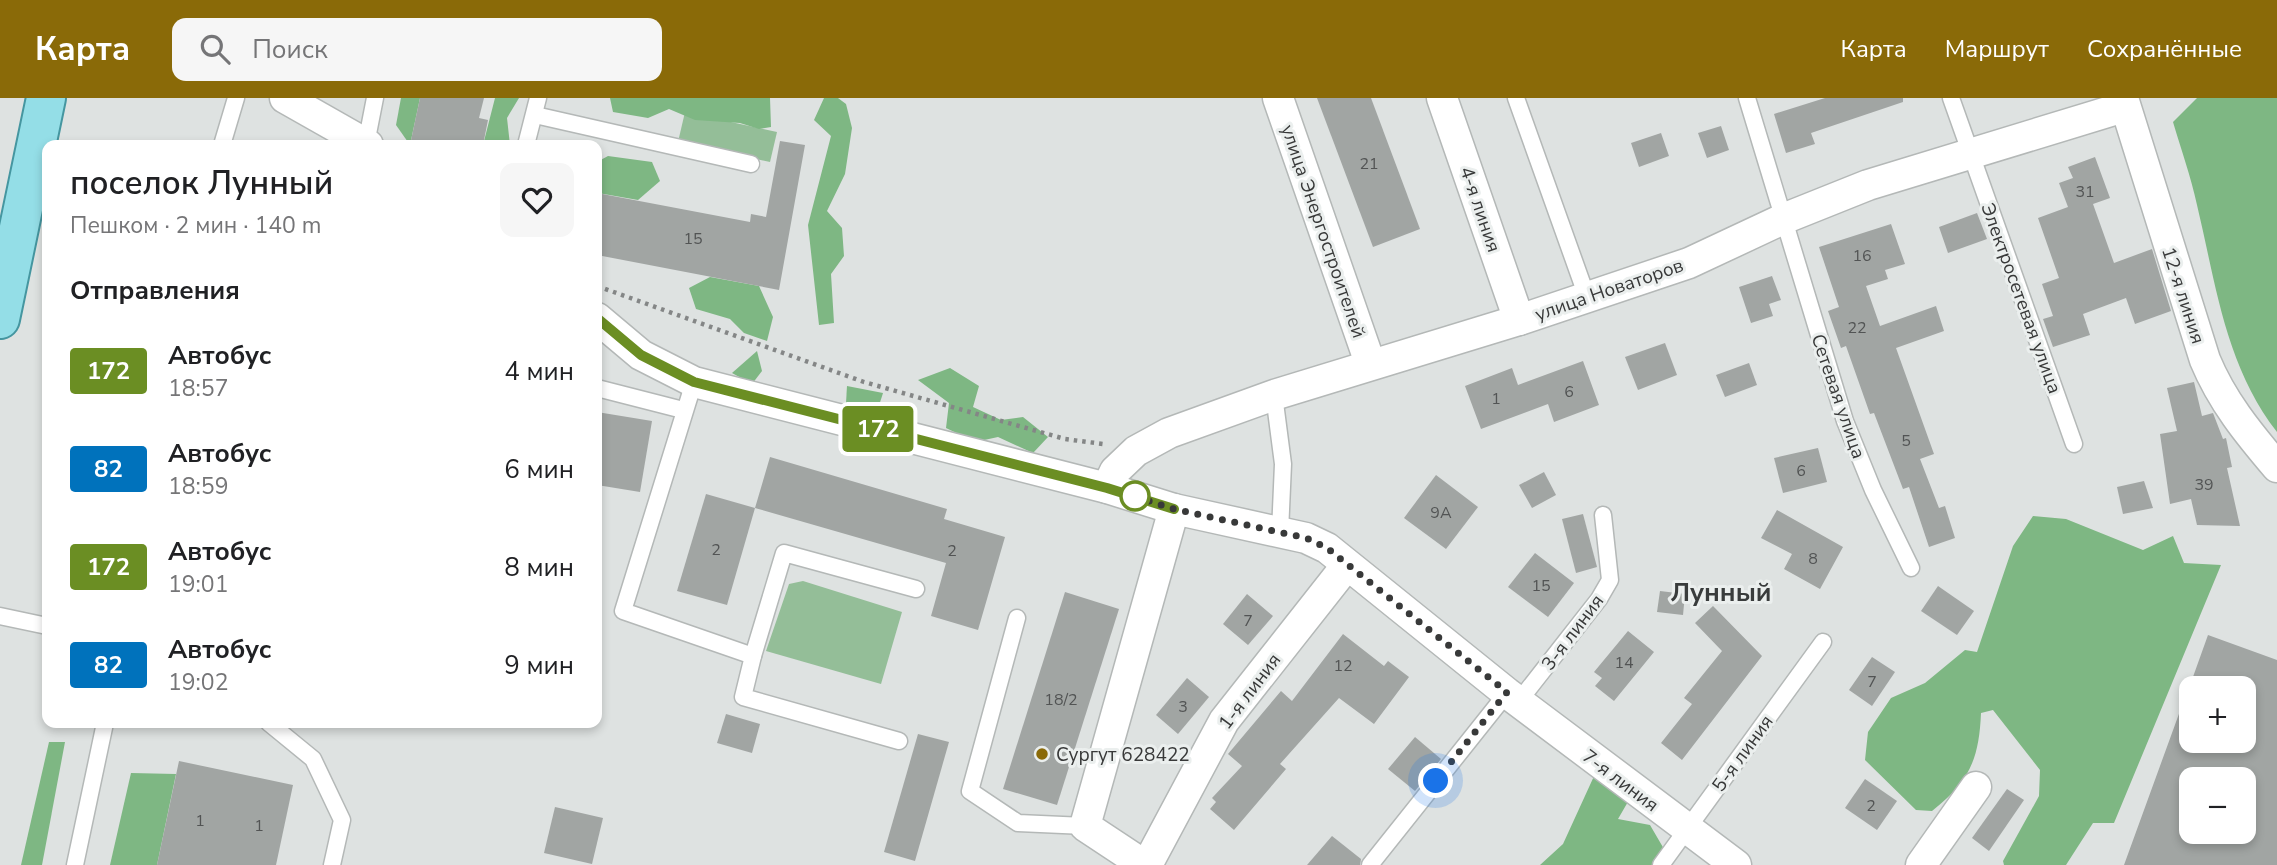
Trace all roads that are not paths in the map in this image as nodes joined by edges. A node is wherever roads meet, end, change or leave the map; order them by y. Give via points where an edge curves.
1 (46, 98) edge
2 (236, 98) edge
3 (285, 98) edge
4 (375, 98) edge
5 (538, 98) edge
6 (1278, 98) edge
7 (1442, 98) edge
8 (1516, 98) edge
9 (1747, 98) edge
10 (1951, 98) edge
11 (2124, 103) edge
12 (535, 115) junction
13 (223, 140) edge
14 (358, 140) edge
15 (368, 140) edge
16 (528, 140) edge
17 (1971, 152) junction
18 (751, 164) dead end
19 (1783, 219) junction
20 (1587, 297) junction
21 (0, 319) edge
22 (1519, 320) junction
23 (602, 322) edge
24 (1370, 363) junction
25 (694, 382) junction
26 (602, 389) edge
27 (1274, 395) junction
28 (683, 410) junction
29 (2074, 444) dead end
30 (2277, 467) edge
31 (1107, 488) junction
32 (1174, 509) junction
33 (1603, 515) dead end
34 (1280, 532) junction
35 (1347, 565) junction
36 (1911, 568) dead end
37 (916, 589) dead end
38 (0, 616) edge
39 (1017, 618) dead end
40 (42, 625) edge
41 (1823, 642) dead end
42 (753, 656) junction
43 (1513, 697) junction
44 (104, 728) edge
45 (274, 728) edge
46 (899, 741) dead end
47 (1976, 787) dead end
48 (1085, 826) junction
49 (1687, 830) junction
50 (75, 865) edge
51 (332, 865) edge
52 (1145, 865) edge
53 (1370, 865) edge
54 (1661, 865) edge
55 (1736, 865) edge
56 (1921, 865) edge

1 - 21 main road
2 - 13 lane
3 - 14 street
4 - 15 lane
5 - 12 lane
6 - 24 street, улица Энергостроителей
7 - 22 street, 4-я линия
8 - 20 lane
9 - 19 lane, Сетевая улица
10 - 17 lane, Электросетевая улица
11 - 17 street, улица Новаторов
11 - 30 street, 12-я линия via 2215,384 2242,426
12 - 16 lane
12 - 18 lane
17 - 19 street, улица Новаторов
17 - 29 lane, Электросетевая улица
19 - 20 street, улица Новаторов via 1689,263
19 - 36 lane, Сетевая улица via 1844,421
20 - 22 street, улица Новаторов
22 - 24 street, улица Новаторов
23 - 25 street via 641,355
24 - 27 street, улица Новаторов
25 - 28 lane
25 - 31 street
26 - 28 lane
27 - 31 street, улица Новаторов via 1169,433 1136,451 1115,471
27 - 34 lane via 1283,464
28 - 42 lane via 623,611
31 - 32 street
32 - 34 street, 7-я линия
32 - 48 street
33 - 43 lane, 3-я линия via 1610,580 1599,599
34 - 35 street, 7-я линия via 1327,548
35 - 43 street, 7-я линия
35 - 52 street, 1-я линия via 1224,721
37 - 42 lane via 784,553
38 - 40 lane
39 - 48 lane via 970,791 1018,823
41 - 49 lane, 5-я линия
42 - 46 lane via 743,697
43 - 49 street, 7-я линия
43 - 53 lane, 3-я линия
44 - 50 lane
45 - 51 lane via 313,759 342,820
47 - 56 street
48 - 52 street
49 - 54 lane, 5-я линия
49 - 55 street, 7-я линия

